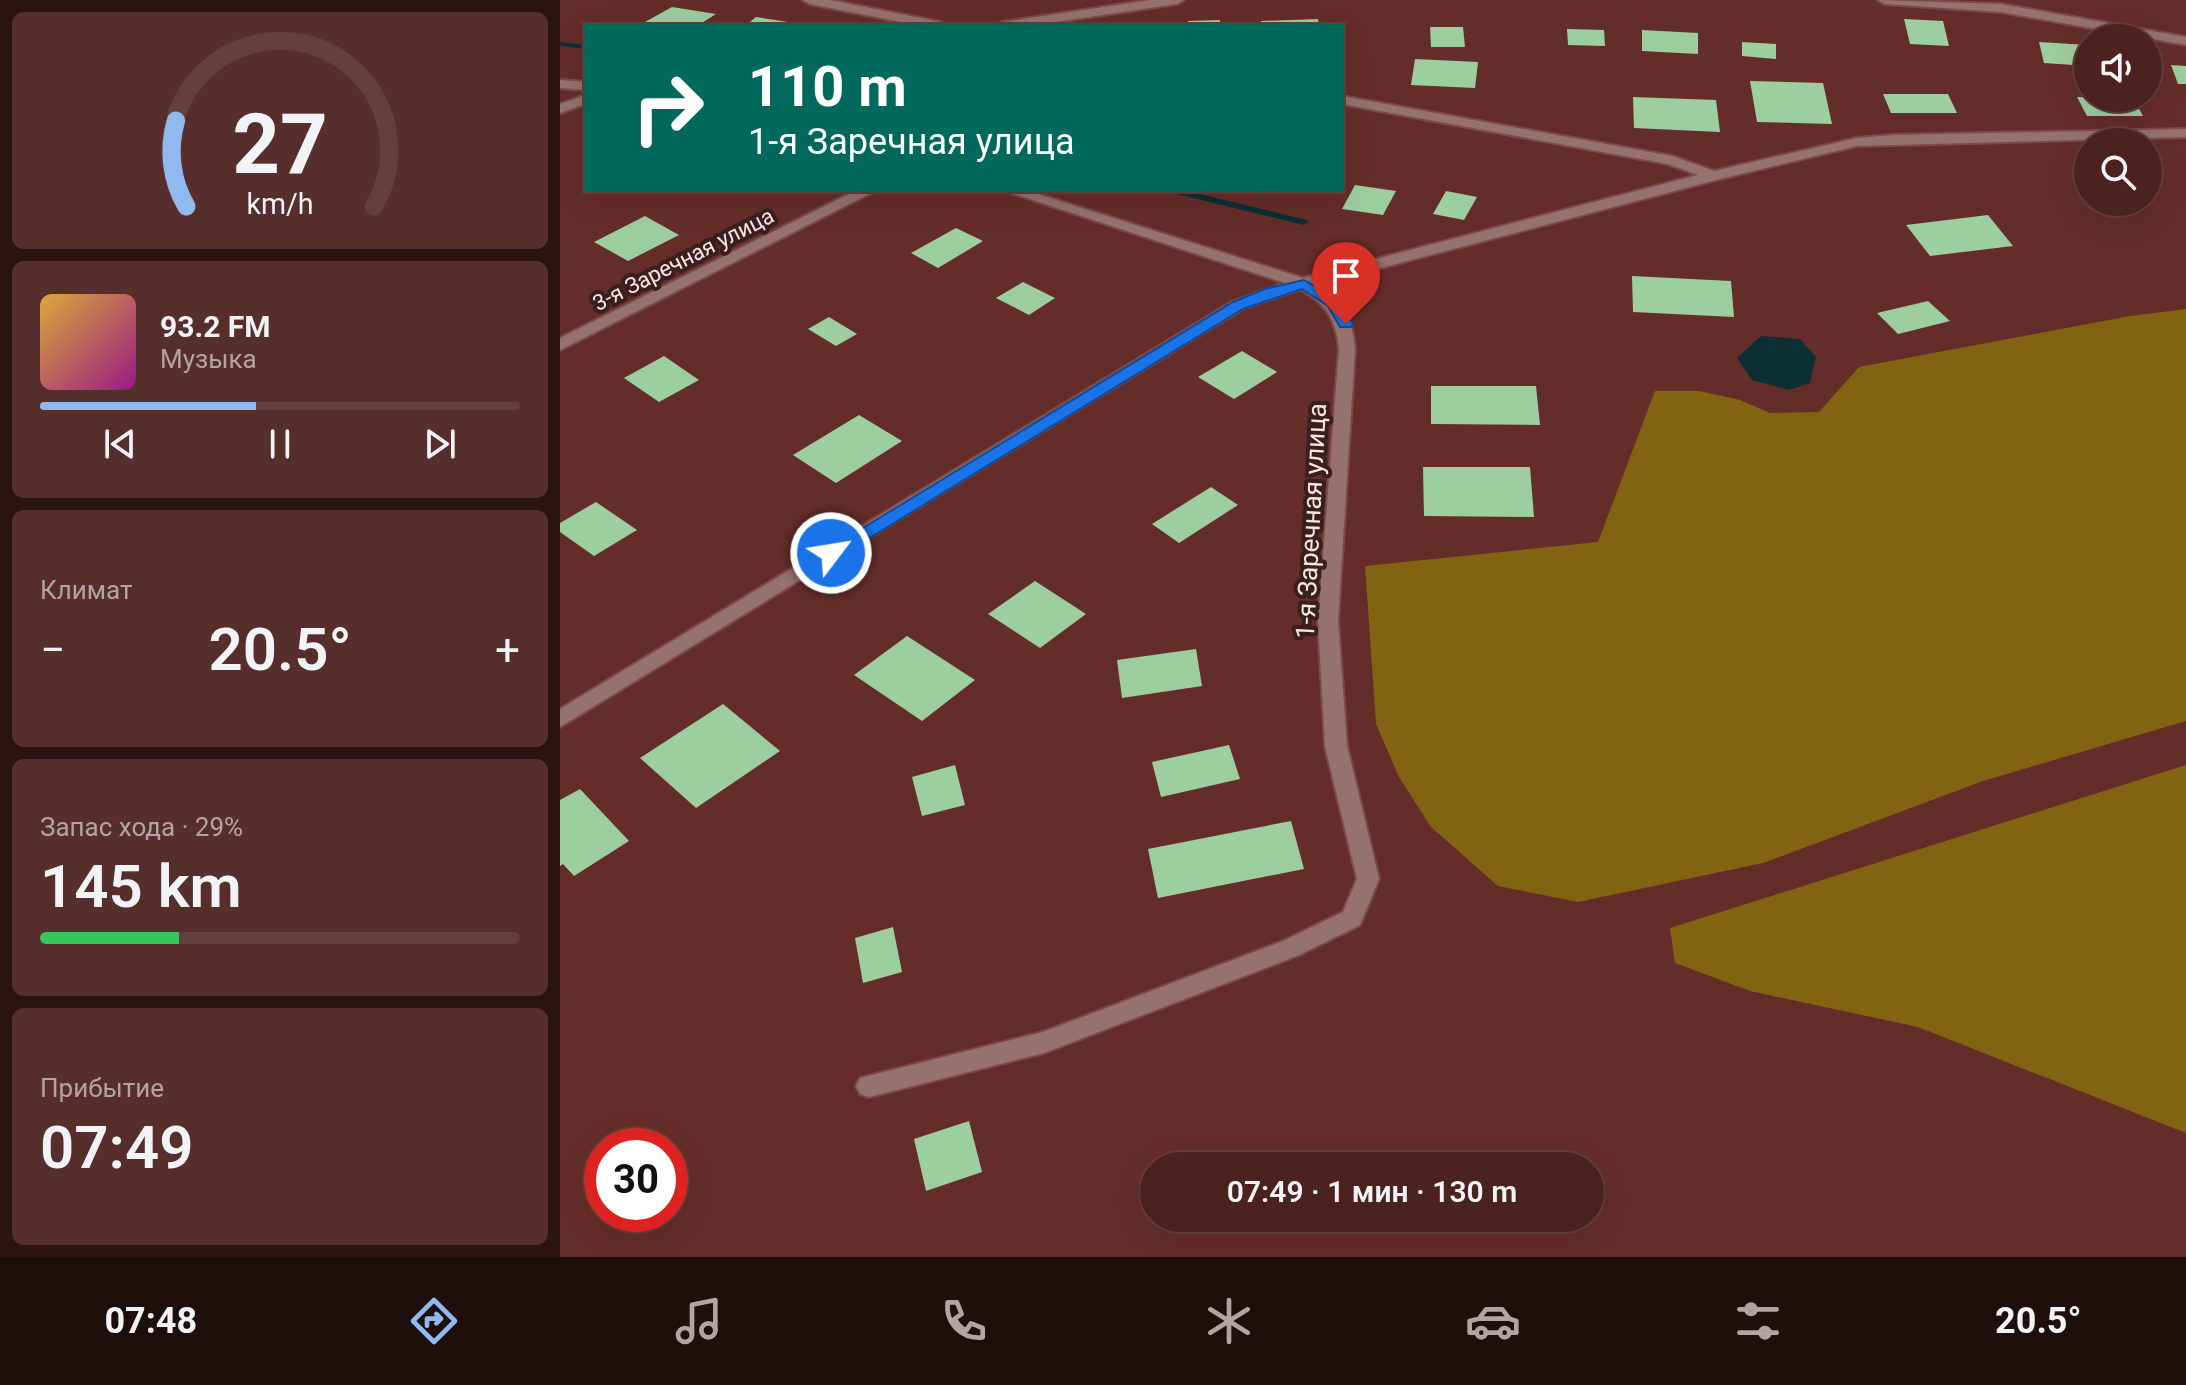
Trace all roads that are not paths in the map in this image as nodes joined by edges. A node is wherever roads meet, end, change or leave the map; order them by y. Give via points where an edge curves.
1 (810, 0) edge
2 (1177, 0) edge
3 (1885, 0) edge
4 (931, 24) edge
5 (1015, 24) edge
6 (2186, 41) edge
7 (560, 84) edge
8 (584, 86) edge
9 (584, 100) edge
10 (1344, 100) edge
11 (560, 109) edge
12 (2186, 133) edge
13 (1713, 176) junction
14 (865, 192) edge
15 (1016, 192) edge
16 (1304, 284) junction
17 (560, 345) edge
18 (560, 719) edge
19 (869, 1086) dead end

1 - 4 street
2 - 5 street
3 - 6 street via 2001,8
7 - 8 street
9 - 11 street
10 - 13 street via 1672,160
12 - 13 street via 1857,142
13 - 16 street
14 - 17 street, 3-я Заречная улица
15 - 16 street
16 - 18 street via 1238,305
16 - 19 street, 1-я Заречная улица via 1334,304 1346,324 1328,621 1336,746 1368,879 1352,918 1291,948 1044,1042

